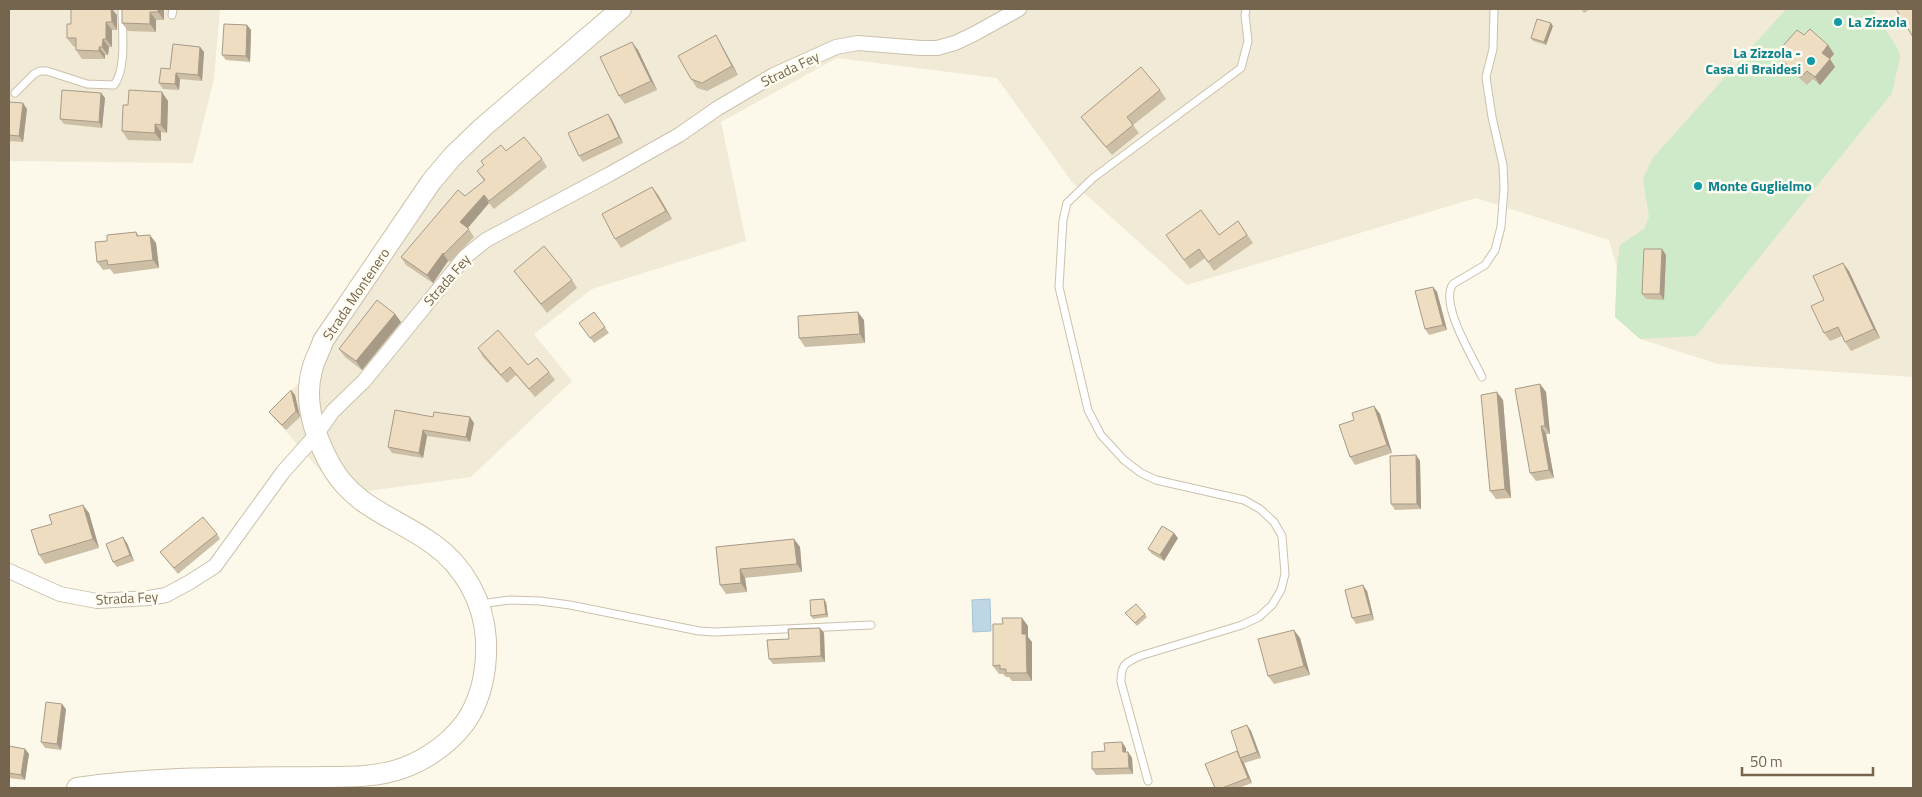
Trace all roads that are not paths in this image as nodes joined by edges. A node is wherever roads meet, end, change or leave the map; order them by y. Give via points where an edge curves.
1 (122, 9) edge
2 (621, 9) edge
3 (1019, 9) edge
4 (1246, 9) edge
5 (1494, 9) edge
6 (15, 93) dead end
7 (1482, 377) dead end
8 (316, 435) junction
9 (9, 571) edge
10 (480, 604) junction
11 (871, 625) dead end
12 (1148, 781) dead end
13 (190, 783) edge
14 (77, 788) edge

1 - 6 lane via 122,62 119,79 114,85 87,84 40,71
2 - 8 main road, Strada Montenero via 482,128 431,182 323,342 312,370 309,392
3 - 8 street, Strada Fey via 974,34 937,48 858,43 836,47 774,75 644,154 486,240 465,257
4 - 12 lane via 1248,41 1241,68 1093,178 1067,203 1062,220 1059,287 1088,410 1101,435 1124,460 1156,480 1244,500 1274,522 1282,536 1285,574 1281,590 1260,617 1140,656 1126,662 1121,670 1121,682
5 - 7 lane via 1493,49 1486,77 1503,165 1500,227 1495,250 1485,265 1453,284 1449,298 1455,322
8 - 9 street, Strada Fey via 283,472 215,566 166,595 97,601 77,599
8 - 10 main road, Strada Montenero via 332,467 352,494 434,544 467,579
10 - 11 lane via 540,601 707,631
10 - 13 main road, Strada Montenero via 487,658 478,701 453,736 424,758 402,769 380,774
13 - 14 main road, Strada Montenero via 143,781

